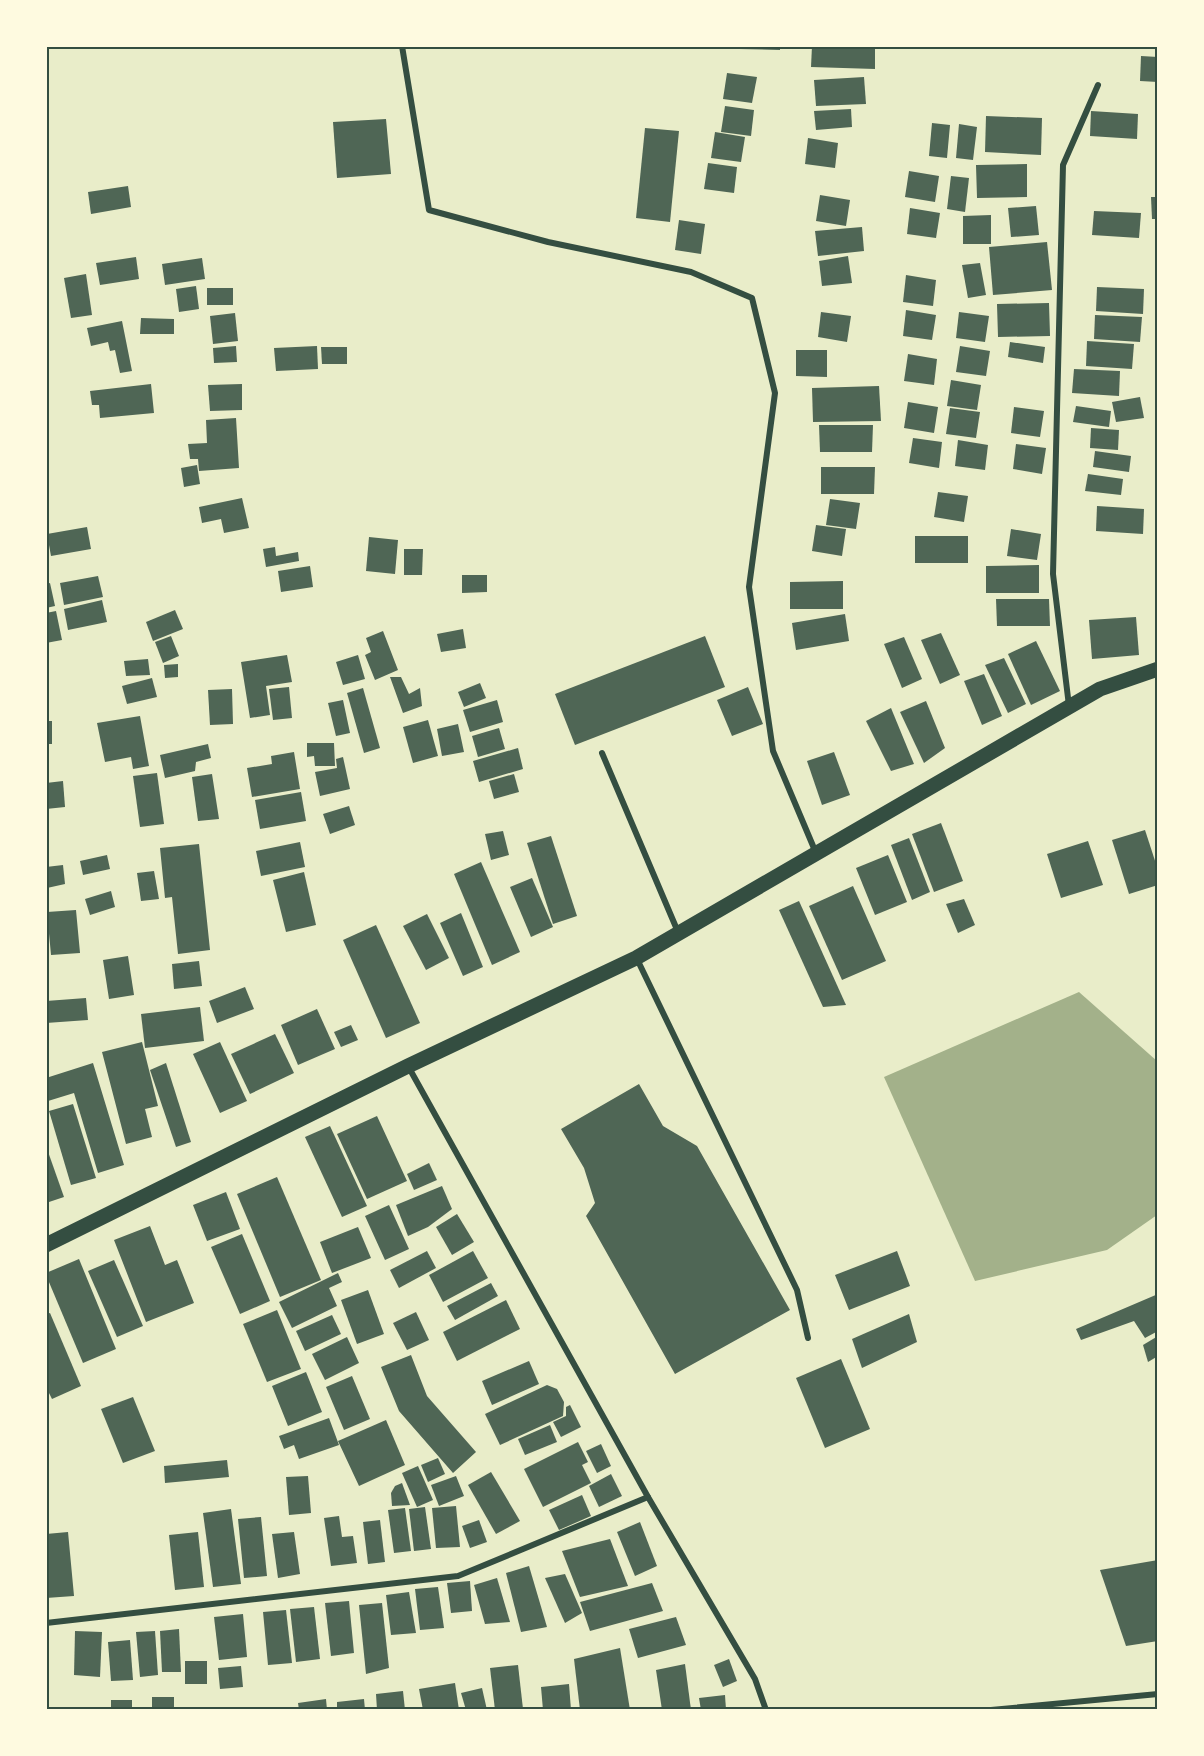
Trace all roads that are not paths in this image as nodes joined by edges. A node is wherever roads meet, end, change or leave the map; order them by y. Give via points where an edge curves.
1 (402, 46) edge
2 (1098, 85) dead end
3 (1158, 669) edge
4 (1069, 707) junction
5 (602, 753) dead end
6 (816, 853) junction
7 (678, 933) junction
8 (636, 958) junction
9 (408, 1066) junction
10 (46, 1245) edge
11 (808, 1338) dead end
12 (648, 1497) junction
13 (46, 1623) edge
14 (1158, 1694) edge
15 (766, 1710) edge
16 (990, 1710) edge

1 - 6 street via 429,210 548,242 691,272 752,298 775,393 749,586 773,751
2 - 4 street via 1063,165 1053,574
3 - 4 main road via 1100,689
4 - 6 main road
5 - 7 street
6 - 7 main road
7 - 8 main road
8 - 9 main road
8 - 11 street via 797,1290
9 - 10 main road
9 - 12 street
12 - 13 street via 458,1576
12 - 15 street via 755,1680
14 - 16 street

